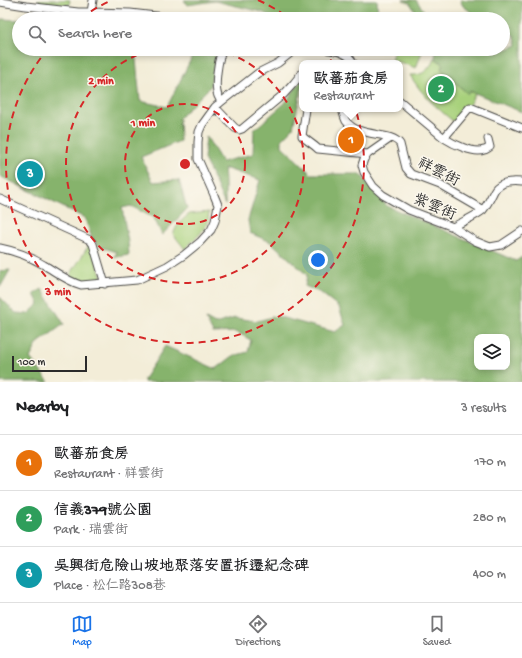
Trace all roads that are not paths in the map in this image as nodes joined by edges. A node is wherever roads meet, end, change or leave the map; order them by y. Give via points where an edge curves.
1 (93, 0) edge
2 (0, 2) edge
3 (91, 12) joint
4 (220, 56) edge
5 (287, 56) edge
6 (299, 76) edge
7 (221, 102) junction
8 (403, 104) edge
9 (215, 108) junction
10 (306, 112) edge
11 (343, 112) edge
12 (522, 128) edge
13 (391, 138) junction
14 (444, 138) junction
15 (488, 139) dead end
16 (368, 154) junction
17 (522, 182) edge
18 (0, 199) edge
19 (483, 210) junction
20 (453, 227) junction
21 (522, 231) edge
22 (0, 248) edge
23 (105, 284) junction

1 - 3 street
2 - 3 street
4 - 7 street via 217,96
5 - 7 street
6 - 9 street via 284,94 242,129 235,128
7 - 9 street
8 - 14 street
9 - 23 street via 202,126 198,142 198,158 218,205 216,221 211,230 200,242 167,266 137,280
10 - 16 street via 302,136 306,141 318,149
11 - 13 street via 347,121 356,130
12 - 14 street via 470,107
13 - 16 street
13 - 19 street, 祥雲街 via 400,144 406,168 411,174 435,182
14 - 15 street via 478,151 490,147
16 - 20 street, 紫雲街 via 362,162 362,168 382,195 409,210
17 - 19 street via 501,184 495,189
18 - 23 street via 90,240
19 - 20 street
20 - 21 street, 紫雲街 via 490,247 501,245
22 - 23 street via 12,250 43,264 72,283

